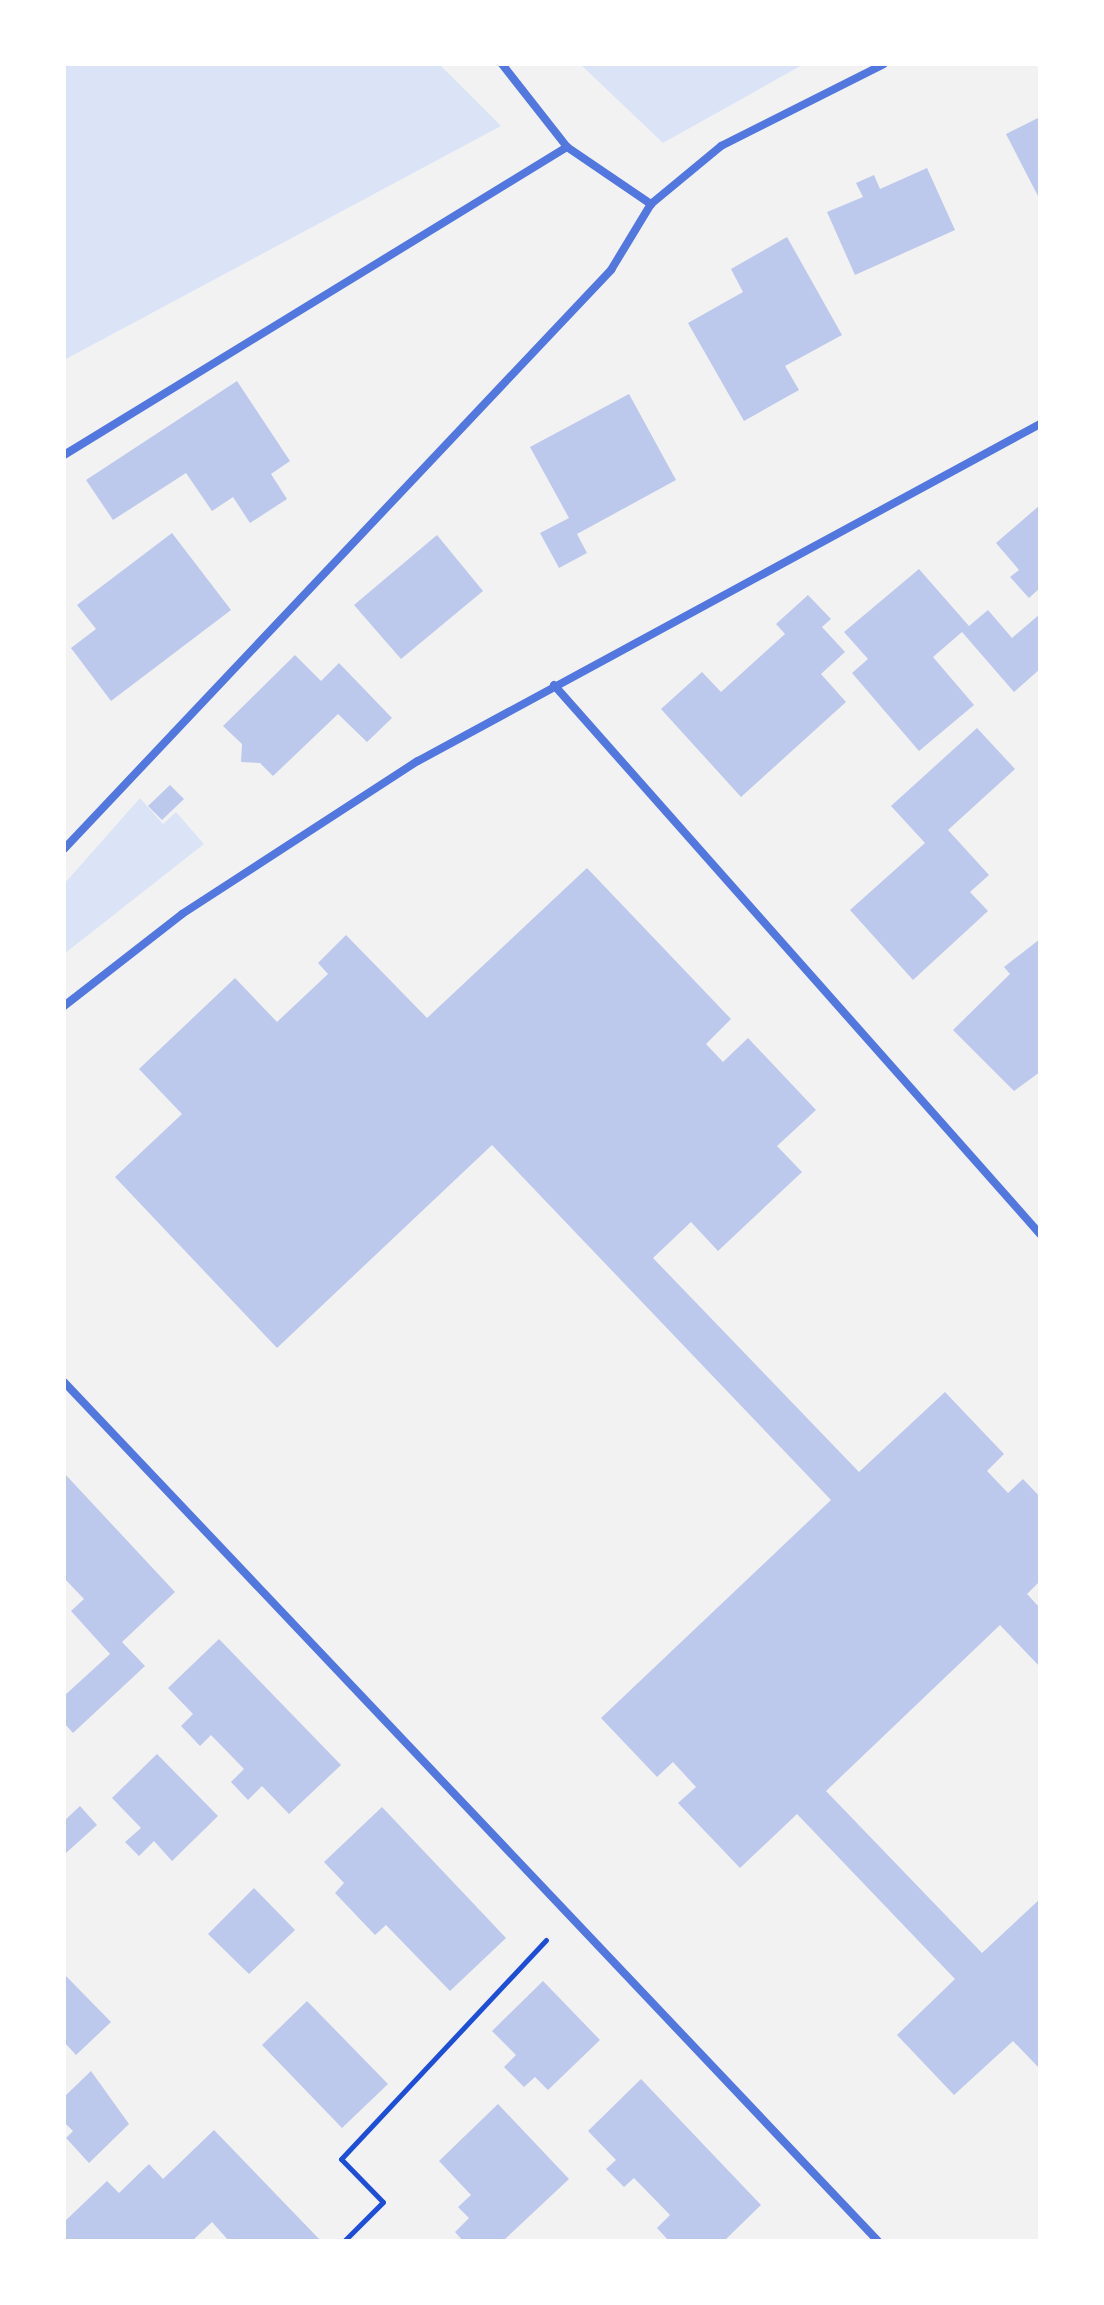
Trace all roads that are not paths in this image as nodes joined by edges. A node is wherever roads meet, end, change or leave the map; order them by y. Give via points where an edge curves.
1 (502, 64) edge
2 (884, 64) edge
3 (567, 147) junction
4 (651, 204) junction
5 (1040, 424) edge
6 (64, 455) edge
7 (554, 685) junction
8 (64, 849) edge
9 (64, 1006) edge
10 (1040, 1234) edge
11 (64, 1382) edge
12 (878, 2241) edge

1 - 3 street
2 - 4 street via 721,146
3 - 4 street
3 - 6 street
4 - 8 street via 611,270
5 - 7 street
7 - 9 street via 418,761 182,914
7 - 10 street
11 - 12 street via 566,1920

